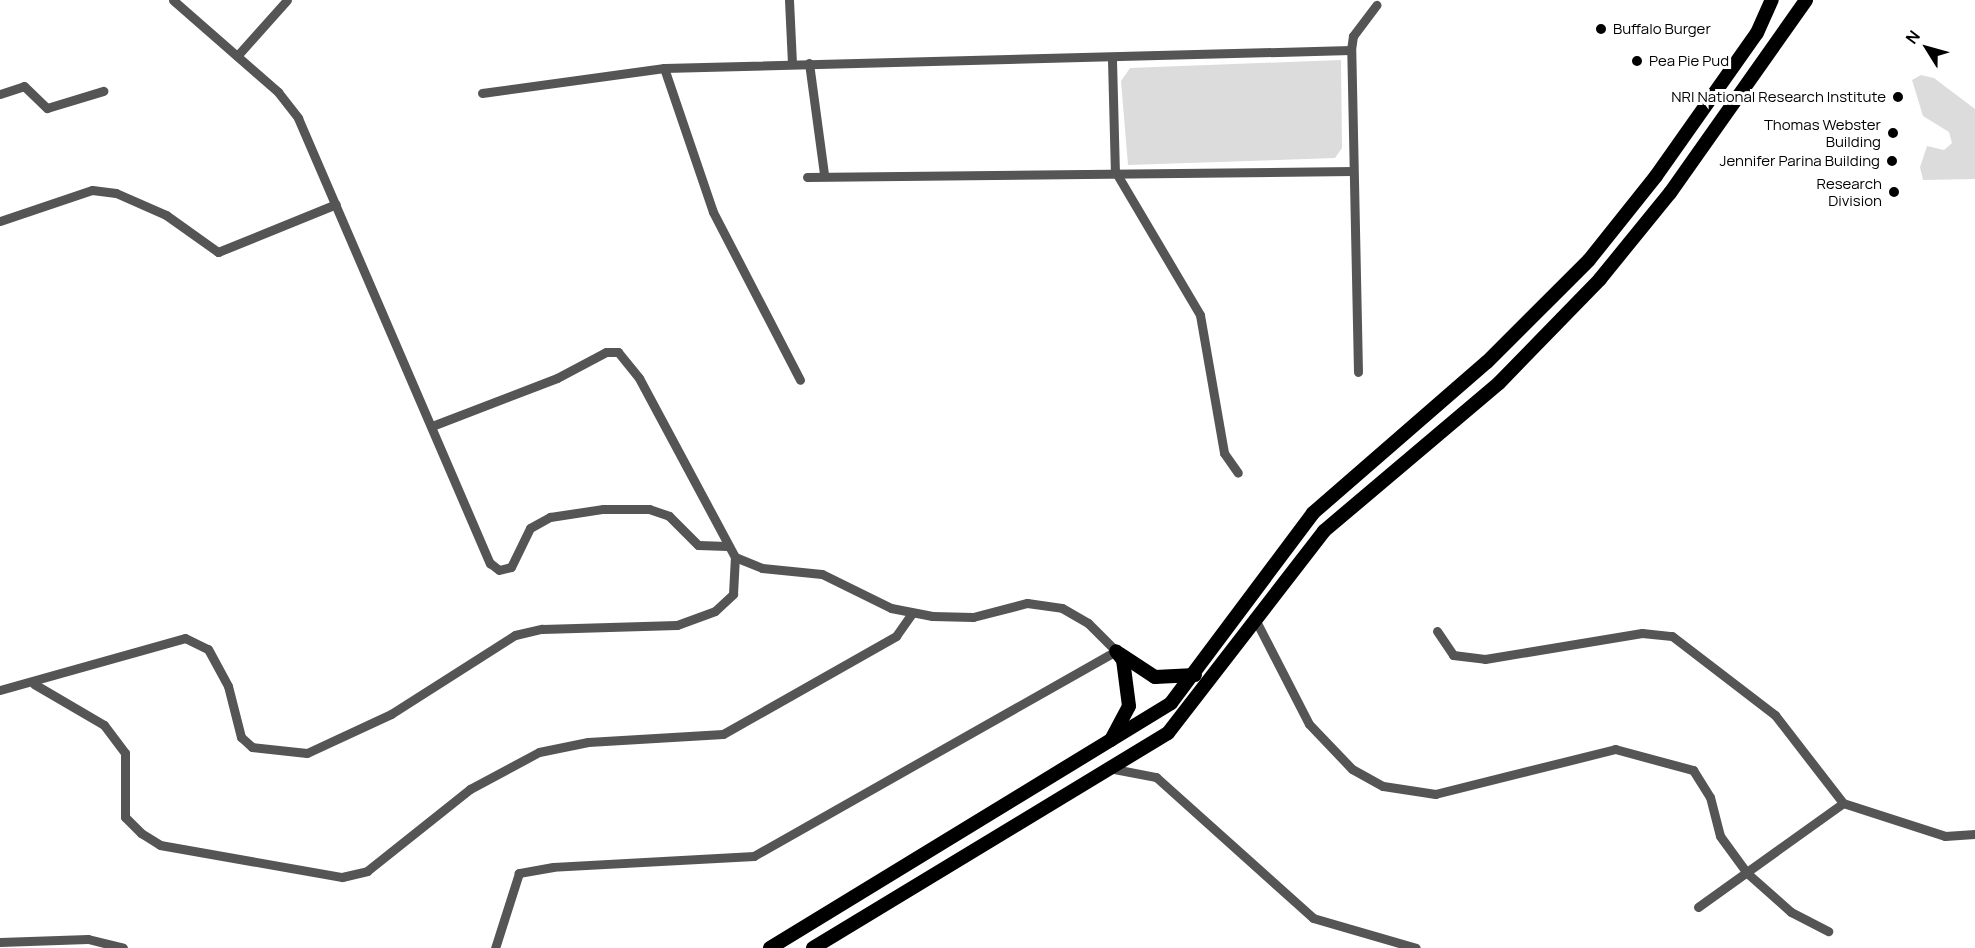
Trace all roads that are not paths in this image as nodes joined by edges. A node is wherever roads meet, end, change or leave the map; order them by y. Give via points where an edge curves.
1 (173, 0) edge
2 (287, 0) edge
3 (789, 0) edge
4 (1772, 0) edge
5 (1789, 0) edge
6 (1806, 0) edge
7 (1376, 5) dead end
8 (1351, 50) junction
9 (237, 56) junction
10 (1112, 60) junction
11 (792, 63) junction
12 (809, 63) junction
13 (664, 68) junction
14 (104, 91) dead end
15 (482, 93) dead end
16 (0, 94) edge
17 (1115, 171) junction
18 (1353, 171) junction
19 (824, 174) junction
20 (807, 177) dead end
21 (336, 204) junction
22 (0, 221) edge
23 (1358, 372) dead end
24 (800, 380) dead end
25 (432, 426) junction
26 (1238, 472) dead end
27 (727, 546) junction
28 (735, 557) junction
29 (912, 613) junction
30 (1254, 617) junction
31 (1437, 631) dead end
32 (1116, 651) junction
33 (1195, 675) junction
34 (34, 684) junction
35 (0, 690) edge
36 (1104, 748) junction
37 (1114, 769) junction
38 (1843, 803) junction
39 (1975, 834) edge
40 (1747, 873) junction
41 (1698, 907) dead end
42 (1828, 931) dead end
43 (0, 942) edge
44 (123, 948) edge
45 (495, 948) edge
46 (770, 948) edge
47 (813, 948) edge
48 (1416, 948) edge

1 - 9 street
2 - 9 street
3 - 11 street
4 - 33 main road via 1756,33 1656,176 1590,260 1487,362 1313,513
5 - 6 main road
6 - 30 main road via 1670,193 1600,279 1499,383 1329,526
7 - 8 street via 1353,36
8 - 10 street
8 - 18 street
9 - 21 street via 298,118
10 - 12 street
10 - 17 street
11 - 12 street
11 - 13 street
12 - 19 street
13 - 15 street
13 - 24 street via 713,212
14 - 16 street via 47,108 24,86
17 - 18 street
17 - 19 street
17 - 26 street via 1197,307 1224,453
18 - 23 street
19 - 20 street
21 - 22 street via 218,252 166,215 116,193 92,190
21 - 25 street
25 - 27 street via 557,378 606,352 618,352 639,378
25 - 27 street via 490,563 499,570 511,567 530,528 550,517 603,509 649,509 669,516 698,545
27 - 28 street
28 - 29 street via 762,568 822,574
28 - 34 street via 733,594 715,611 677,625 542,629 515,635 391,714 307,753 252,747 241,737 228,686 208,649 185,639 135,648
29 - 32 street via 955,618 1045,604 1075,614
29 - 34 street via 896,636 723,734 588,742 539,752 470,789 367,871 342,877 160,845 125,817 125,753 104,725
30 - 37 main road via 1182,718
30 - 40 street via 1309,724 1352,769 1383,786 1435,794 1594,751 1638,753 1693,770 1710,797 1720,836
31 - 38 street via 1453,655 1485,659 1642,633 1672,636 1774,715
32 - 33 main road via 1155,677
32 - 36 main road via 1123,660 1129,706
32 - 45 street via 754,856 553,867 519,873
33 - 36 main road via 1158,715
34 - 35 street
36 - 46 main road
37 - 47 main road
37 - 48 street via 1156,777 1313,918
38 - 39 street via 1945,836
38 - 40 street
40 - 41 street
40 - 42 street via 1791,912
43 - 44 street via 88,939

